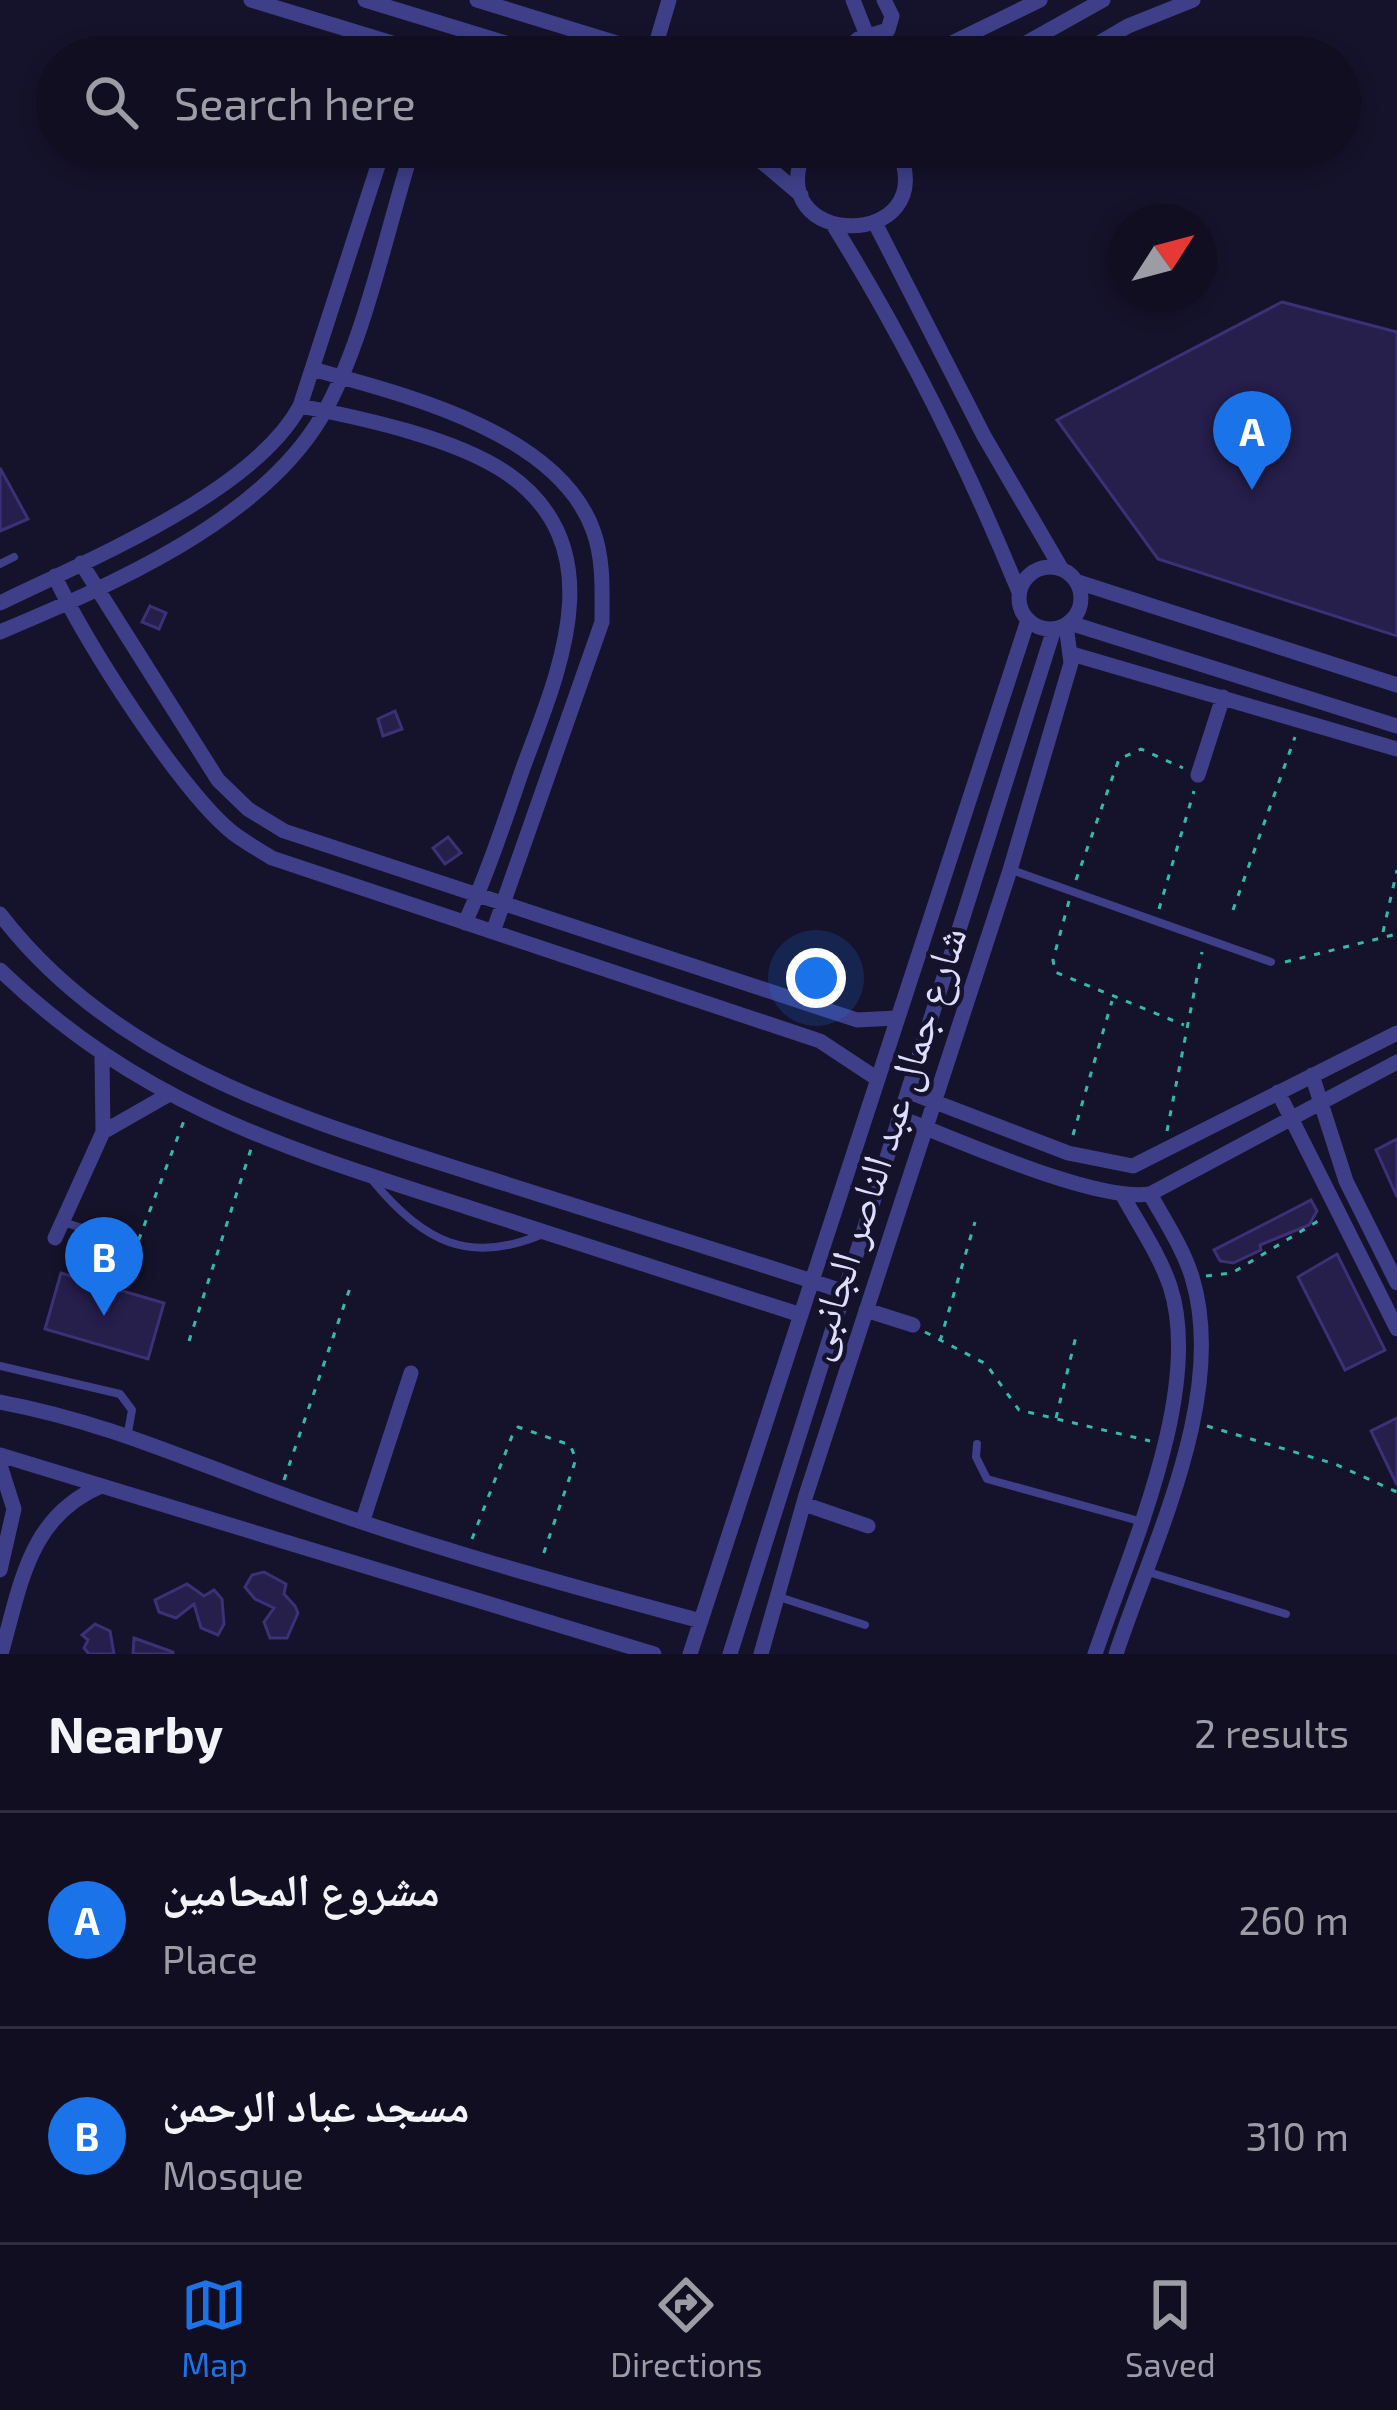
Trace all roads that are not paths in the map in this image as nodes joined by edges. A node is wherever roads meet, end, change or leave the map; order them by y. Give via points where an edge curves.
1 (251, 0) edge
2 (364, 0) edge
3 (477, 0) edge
4 (669, 0) edge
5 (854, 0) edge
6 (884, 0) edge
7 (1040, 0) edge
8 (1102, 0) edge
9 (1193, 0) edge
10 (355, 36) edge
11 (482, 36) edge
12 (593, 36) edge
13 (661, 36) edge
14 (867, 36) edge
15 (871, 36) edge
16 (966, 36) edge
17 (1038, 36) edge
18 (1111, 36) edge
19 (377, 168) edge
20 (406, 168) edge
21 (769, 168) edge
22 (798, 168) edge
23 (904, 168) edge
24 (801, 195) junction
25 (875, 224) junction
26 (834, 226) junction
27 (312, 369) junction
28 (340, 377) junction
29 (300, 406) junction
30 (325, 411) junction
31 (14, 557) dead end
32 (81, 563) junction
33 (0, 564) edge
34 (1061, 568) junction
35 (55, 576) junction
36 (1078, 583) junction
37 (94, 590) junction
38 (1019, 592) junction
39 (0, 603) edge
40 (67, 604) junction
41 (1028, 620) junction
42 (1063, 625) junction
43 (0, 632) edge
44 (1072, 654) junction
45 (1397, 685) edge
46 (1223, 697) junction
47 (1397, 726) edge
48 (1397, 749) edge
49 (1198, 775) road end
50 (1010, 869) junction
51 (478, 895) junction
52 (504, 902) junction
53 (0, 914) edge
54 (465, 922) junction
55 (494, 932) junction
56 (1271, 962) road end
57 (0, 970) edge
58 (896, 1018) junction
59 (1397, 1033) edge
60 (102, 1057) junction
61 (1397, 1062) edge
62 (1312, 1075) junction
63 (877, 1078) junction
64 (909, 1092) junction
65 (1278, 1092) junction
66 (166, 1096) junction
67 (1319, 1101) junction
68 (935, 1104) junction
69 (1290, 1115) junction
70 (901, 1118) junction
71 (927, 1128) junction
72 (338, 1131) junction
73 (103, 1132) junction
74 (327, 1162) junction
75 (368, 1175) junction
76 (1150, 1194) junction
77 (1123, 1196) junction
78 (59, 1230) joint
79 (546, 1233) junction
80 (113, 1238) dead end
81 (809, 1280) junction
82 (1397, 1283) edge
83 (842, 1291) junction
84 (866, 1310) junction
85 (798, 1314) junction
86 (913, 1325) dead end
87 (1397, 1329) edge
88 (0, 1366) edge
89 (411, 1373) dead end
90 (0, 1402) edge
91 (128, 1432) junction
92 (977, 1444) dead end
93 (0, 1455) edge
94 (0, 1465) edge
95 (101, 1486) junction
96 (780, 1487) junction
97 (805, 1500) junction
98 (363, 1520) junction
99 (1139, 1521) junction
100 (868, 1526) dead end
101 (1125, 1564) junction
102 (0, 1570) edge
103 (1144, 1570) junction
104 (777, 1597) junction
105 (1286, 1614) dead end
106 (701, 1621) junction
107 (865, 1625) dead end
108 (1, 1654) edge
109 (654, 1654) edge
110 (690, 1654) edge
111 (730, 1654) edge
112 (761, 1654) edge
113 (1095, 1654) edge
114 (1116, 1654) edge

1 - 10 street
2 - 11 street
3 - 12 street
4 - 13 street
5 - 14 street
6 - 15 street via 892,24
7 - 16 street
8 - 17 street
9 - 18 street
19 - 27 street
20 - 28 street
21 - 24 street
22 - 24 street
23 - 25 street via 897,202
24 - 26 street
25 - 26 street
25 - 34 street
26 - 38 street via 890,319
27 - 28 street
27 - 29 street
28 - 30 street
28 - 52 street via 487,428 546,467 592,527 602,622
29 - 30 street
29 - 32 street via 251,465
30 - 37 street via 298,451 248,498
30 - 51 street via 510,475 562,544 572,618
31 - 33 lane
32 - 35 street
32 - 37 street
34 - 36 street
34 - 38 street via 1030,573
35 - 39 street
35 - 40 street
36 - 42 street via 1081,604
36 - 45 street
37 - 40 street
37 - 51 street via 193,746 248,809 284,832
38 - 41 street
40 - 43 street
40 - 54 street via 199,798 232,832 272,858
41 - 42 street
41 - 58 street
42 - 44 street, شارع جمال عبد الناصر الجانبى
42 - 47 street
42 - 64 street
44 - 46 street
44 - 50 street, شارع جمال عبد الناصر الجانبى
46 - 48 street
46 - 49 street
50 - 56 lane
50 - 68 street, شارع جمال عبد الناصر الجانبى
51 - 52 street
51 - 54 street
52 - 55 street
52 - 58 street via 857,1020
53 - 72 street via 78,996 129,1033 217,1084
54 - 55 street
55 - 63 street via 820,1041
57 - 60 street
58 - 63 street
59 - 62 street
60 - 66 street
60 - 73 street
61 - 67 street
62 - 65 street
62 - 67 street
63 - 81 street
64 - 68 street
64 - 70 street
65 - 68 street via 1133,1166 1068,1153
65 - 69 street
66 - 73 street
66 - 74 street
67 - 69 street
67 - 82 street via 1346,1181
68 - 71 street, شارع جمال عبد الناصر الجانبى
69 - 76 street
69 - 87 street
70 - 71 street
70 - 83 street
71 - 77 street
71 - 84 street, شارع جمال عبد الناصر الجانبى
72 - 74 street
72 - 81 street
73 - 78 street
74 - 75 street
75 - 79 street
75 - 79 lane via 412,1225 482,1252
76 - 77 street
76 - 103 street via 1192,1277 1202,1346 1194,1423
77 - 99 street via 1160,1261 1178,1319 1178,1382
78 - 80 lane
79 - 85 street
81 - 83 street
81 - 85 street
83 - 96 street
84 - 86 street
84 - 97 street, شارع جمال عبد الناصر الجانبى
85 - 106 street
88 - 91 lane via 120,1394 132,1410
89 - 98 street
90 - 91 street
91 - 98 street
92 - 99 lane via 986,1479
93 - 95 street
94 - 102 street via 14,1509
95 - 108 street via 67,1504 40,1532
95 - 109 street
96 - 97 street
96 - 111 street
97 - 100 street
97 - 104 street, شارع جمال عبد الناصر الجانبى
98 - 106 street
99 - 101 street
101 - 103 street
101 - 113 street
103 - 105 lane
103 - 114 street
104 - 107 lane
104 - 112 street, شارع جمال عبد الناصر الجانبى
106 - 110 street

